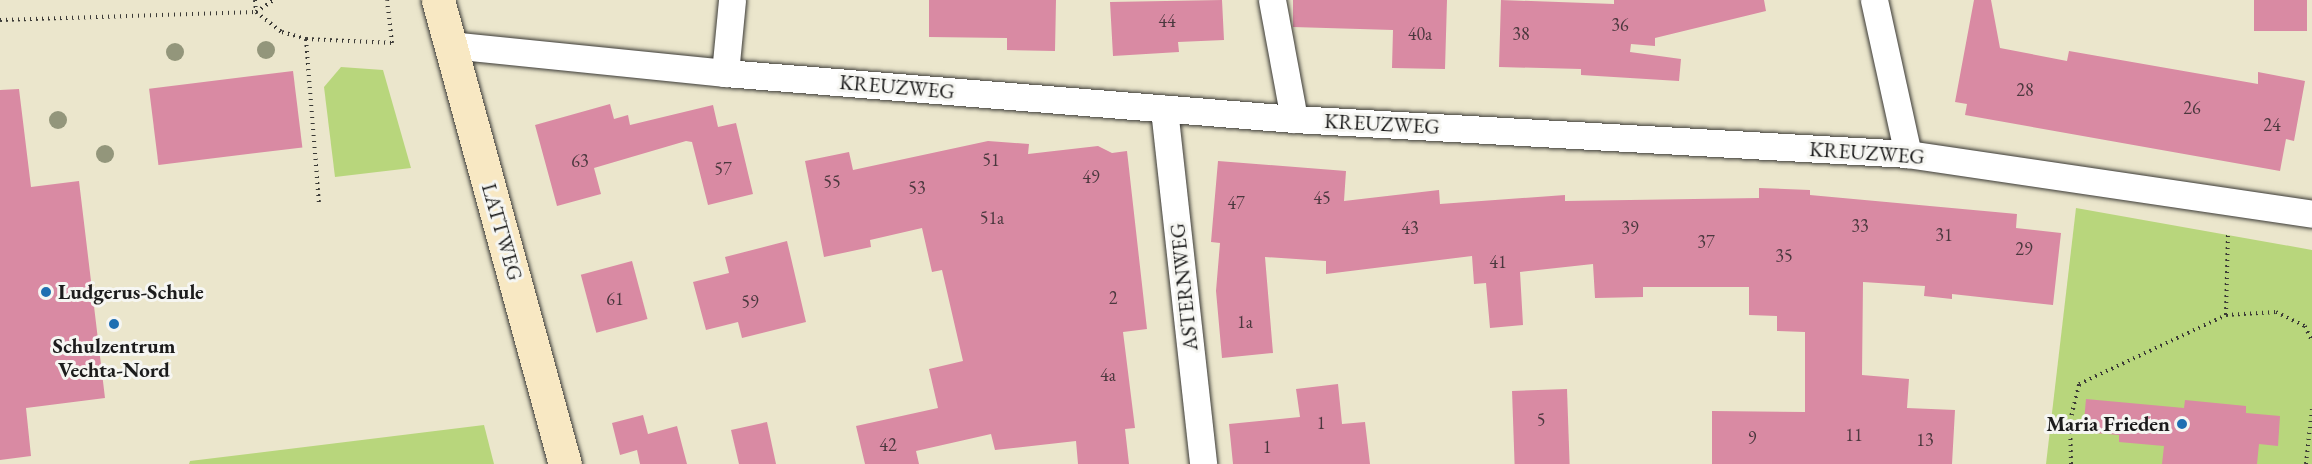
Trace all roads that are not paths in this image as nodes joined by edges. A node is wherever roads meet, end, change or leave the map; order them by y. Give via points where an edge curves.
1 (438, 0) edge
2 (732, 0) edge
3 (1272, 0) edge
4 (1874, 0) edge
5 (450, 45) junction
6 (725, 73) junction
7 (1164, 110) junction
8 (1294, 119) junction
9 (1908, 154) junction
10 (2312, 214) edge
11 (565, 464) edge
12 (1203, 464) edge

1 - 5 street, LATTWEG
2 - 6 street
3 - 8 street
4 - 9 street
5 - 6 street, KREUZWEG
5 - 11 street, LATTWEG
6 - 7 street, KREUZWEG
7 - 8 street, KREUZWEG
7 - 12 street, ASTERNWEG
8 - 9 street, KREUZWEG
9 - 10 street, KREUZWEG

